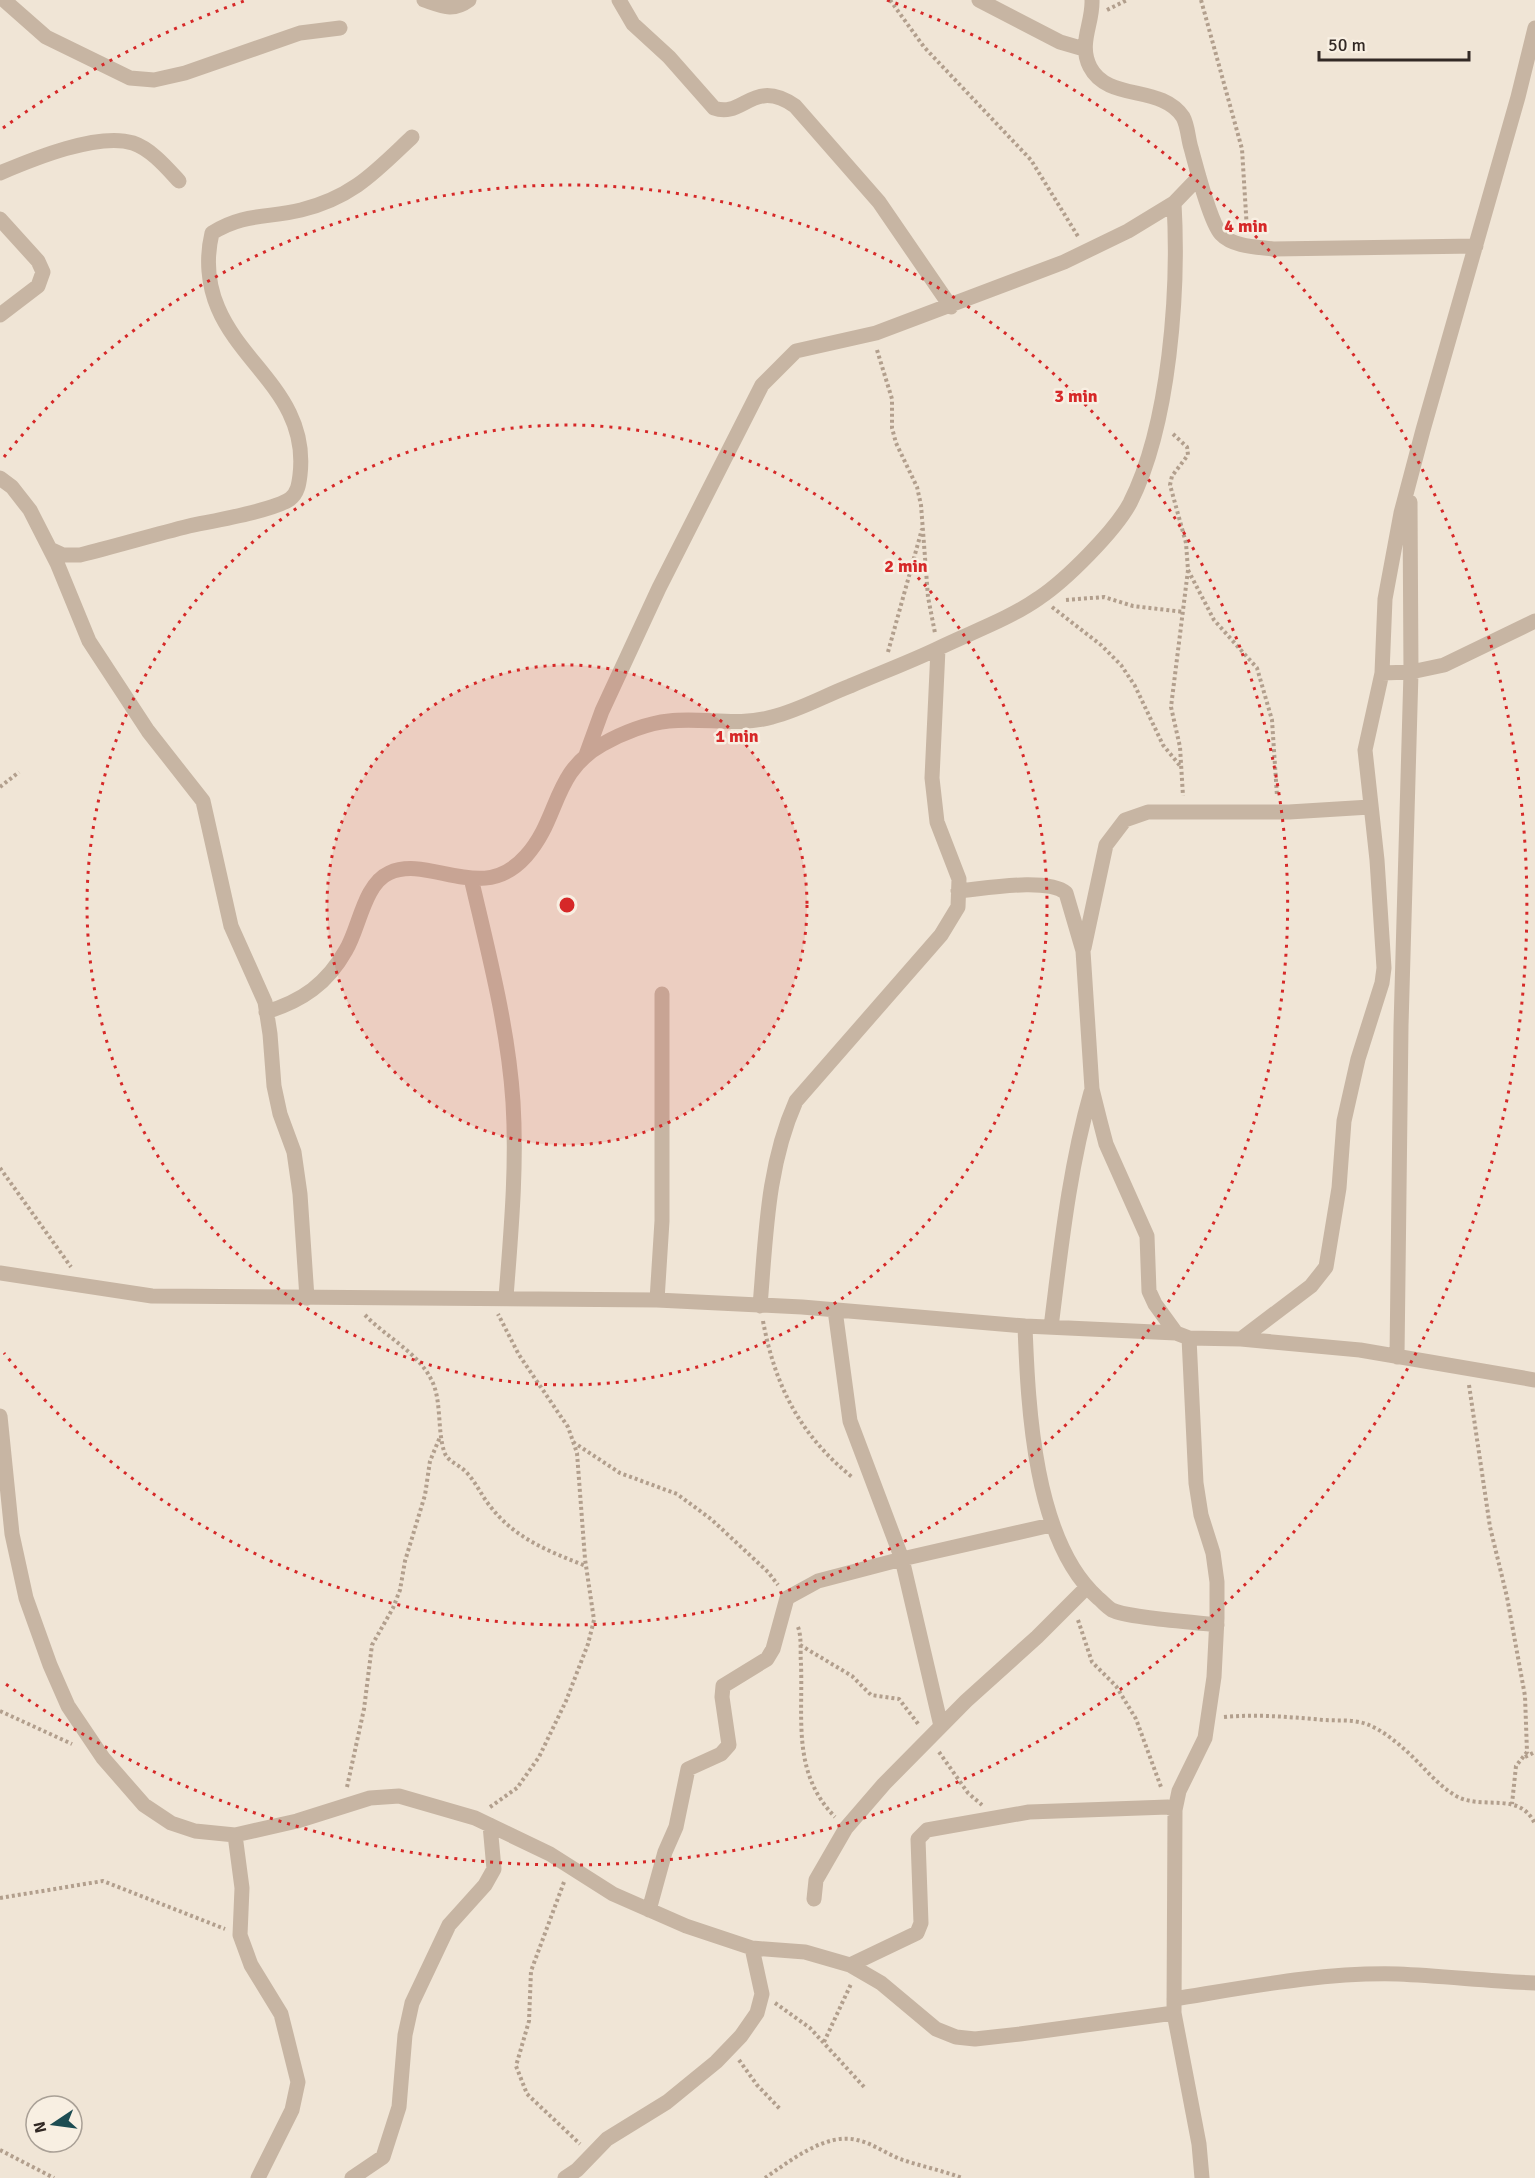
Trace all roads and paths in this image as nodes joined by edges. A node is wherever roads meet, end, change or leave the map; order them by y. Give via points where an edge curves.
1 (4, 0) edge
2 (424, 0) edge
3 (469, 0) edge
4 (619, 0) edge
5 (891, 0) edge
6 (979, 0) edge
7 (1092, 0) edge
8 (1201, 0) edge
9 (340, 28) dead end
10 (1535, 28) edge
11 (1083, 49) junction
12 (412, 137) dead end
13 (0, 173) edge
14 (1199, 177) junction
15 (179, 181) dead end
16 (1174, 203) junction
17 (0, 219) edge
18 (1248, 246) junction
19 (1476, 246) junction
20 (1087, 251) junction
21 (951, 307) junction
22 (0, 315) edge
23 (868, 334) junction
24 (1161, 406) junction
25 (0, 478) edge
26 (1410, 480) junction
27 (923, 525) junction
28 (50, 549) junction
29 (1188, 570) junction
30 (1184, 612) junction
31 (1535, 621) edge
32 (938, 649) junction
33 (1411, 672) junction
34 (1382, 673) junction
35 (876, 675) junction
36 (586, 754) junction
37 (1181, 767) junction
38 (19, 772) dead end
39 (0, 788) edge
40 (1370, 807) junction
41 (1185, 811) junction
42 (1278, 812) junction
43 (471, 878) junction
44 (958, 891) junction
45 (1083, 951) junction
46 (662, 994) dead end
47 (266, 1012) junction
48 (1092, 1089) junction
49 (0, 1168) edge
50 (0, 1273) edge
51 (86, 1286) junction
52 (348, 1297) junction
53 (488, 1297) junction
54 (506, 1297) junction
55 (307, 1298) junction
56 (657, 1300) junction
57 (760, 1306) junction
58 (835, 1310) junction
59 (1025, 1326) junction
60 (1051, 1327) junction
61 (1183, 1335) junction
62 (1241, 1339) junction
63 (1397, 1357) junction
64 (1467, 1369) junction
65 (1535, 1380) edge
66 (0, 1416) edge
67 (440, 1437) junction
68 (573, 1441) junction
69 (879, 1498) junction
70 (1051, 1525) junction
71 (902, 1559) junction
72 (586, 1566) junction
73 (1087, 1587) junction
74 (787, 1598) junction
75 (1072, 1602) junction
76 (1217, 1625) junction
77 (800, 1645) junction
78 (0, 1711) edge
79 (1208, 1719) junction
80 (941, 1726) junction
81 (930, 1738) junction
82 (1535, 1752) edge
83 (103, 1758) junction
84 (1521, 1758) junction
85 (1512, 1804) junction
86 (343, 1806) junction
87 (1172, 1809) junction
88 (996, 1816) junction
89 (475, 1818) junction
90 (1535, 1824) edge
91 (490, 1825) junction
92 (846, 1828) junction
93 (235, 1835) junction
94 (570, 1867) junction
95 (0, 1898) edge
96 (814, 1899) dead end
97 (649, 1910) junction
98 (240, 1935) junction
99 (752, 1947) junction
100 (854, 1967) junction
101 (1535, 1983) edge
102 (762, 1994) junction
103 (1174, 2006) junction
104 (824, 2043) junction
105 (731, 2046) junction
106 (866, 2088) dead end
107 (780, 2109) dead end
108 (0, 2150) edge
109 (592, 2155) junction
110 (54, 2178) edge
111 (258, 2178) edge
112 (352, 2178) edge
113 (565, 2178) edge
114 (765, 2178) edge
115 (962, 2178) edge
116 (1202, 2178) edge

1 - 9 street via 46,37 130,78 154,80 184,73 300,33
2 - 3 street via 459,8
4 - 21 street via 633,24 669,57 714,108 730,109 764,95 780,95 795,106 879,202
5 - 20 path via 924,47 1031,160
6 - 11 street via 1060,42
7 - 11 street
8 - 18 path via 1242,149
10 - 19 street
11 - 14 street via 1100,81 1162,100 1176,109 1184,120
12 - 28 street via 361,185 326,203 227,223 212,233 208,252 218,307 229,329 277,387 293,423 302,458 299,488 290,499 80,555 63,555
13 - 15 street via 106,140 134,143
14 - 16 street
14 - 18 street via 1221,235
16 - 20 street
16 - 24 street via 1176,249
17 - 22 street via 38,261 43,272 38,286
18 - 19 street
19 - 26 street
20 - 21 street
21 - 23 street
23 - 27 path via 881,358 892,399 892,428 917,487
23 - 36 street via 796,351 762,385 659,588
24 - 29 path via 1175,438 1187,447 1188,455 1170,484 1186,543
24 - 32 street via 1147,463 1128,506 1089,554 1040,598
25 - 28 street via 30,510
26 - 33 street
26 - 34 street via 1385,599
27 - 32 path via 928,597
27 - 35 path via 892,640
28 - 47 street via 89,641 148,731 203,801 231,926
29 - 30 path
29 - 42 path via 1214,620 1257,668 1272,720
30 - 37 path via 1171,707
30 - 37 path via 1133,606 1104,597 1047,603 1121,665 1163,745
31 - 33 street via 1444,665
32 - 35 street
32 - 44 street via 932,778 937,822 959,879
33 - 34 street
33 - 63 street
34 - 40 street via 1365,750
35 - 36 street via 751,723 669,721 605,742
36 - 43 street via 563,782 546,825 526,856 504,874
37 - 41 path
38 - 39 path
40 - 42 street
40 - 62 street via 1384,968 1344,1121 1326,1267 1311,1286
41 - 42 street
41 - 45 street via 1148,812 1125,820 1106,845
43 - 47 street via 400,868 383,875 367,899 347,950 320,985 293,1004
43 - 54 street via 498,996 513,1102 514,1191
44 - 45 street via 1059,887 1070,902
44 - 57 street via 958,907 941,934 796,1101 783,1129 770,1188
45 - 48 street
46 - 56 street via 662,1221
47 - 55 street via 274,1086 294,1152
48 - 60 street via 1066,1200
48 - 61 street via 1106,1144 1147,1236 1149,1291
49 - 51 path
50 - 51 street
51 - 55 street via 153,1296
52 - 53 street
52 - 55 street
52 - 67 path via 432,1379
53 - 54 street
53 - 68 path
54 - 56 street
56 - 57 street
57 - 58 street
57 - 69 path via 772,1363 798,1420 836,1464
58 - 59 street
58 - 69 street via 850,1421
59 - 60 street
59 - 70 street via 1027,1380
60 - 61 street
61 - 62 street
61 - 76 street via 1196,1483 1217,1582
62 - 63 street
63 - 64 street
64 - 65 street
64 - 84 path via 1490,1527 1525,1696 1528,1737 1527,1752
66 - 83 street via 12,1534 26,1598 68,1706
67 - 72 path via 445,1454 467,1472 504,1522 529,1541
67 - 86 path via 430,1461 400,1590 372,1645 364,1709
68 - 72 path
68 - 74 path via 620,1473 677,1494 711,1519 768,1572
69 - 71 street
70 - 71 street
70 - 73 street via 1069,1563
71 - 74 street via 818,1581
71 - 80 street
72 - 89 path via 594,1620 566,1701 539,1757 517,1788
73 - 75 street
73 - 76 street via 1113,1610
74 - 77 path
74 - 97 street via 767,1659 723,1686 729,1746 721,1754 688,1768 676,1827
75 - 80 street
75 - 87 path via 1092,1662 1128,1702
76 - 79 street
77 - 81 path via 852,1676 871,1695 899,1699
77 - 92 path via 801,1733 808,1780 816,1795
78 - 83 path
79 - 85 path via 1257,1714 1368,1725 1404,1749 1428,1774 1458,1796 1469,1801
79 - 87 street via 1200,1752
80 - 81 street
81 - 88 path via 968,1792
81 - 92 street
82 - 84 path
83 - 93 street via 144,1805 171,1823 195,1831
84 - 85 path via 1514,1775
85 - 90 path via 1525,1809
86 - 89 street via 370,1798 399,1796
86 - 93 street
87 - 88 street via 1079,1808
87 - 103 street
88 - 100 street via 927,1830 918,1839 921,1923 917,1933
89 - 91 street
91 - 94 street
91 - 112 street via 494,1869 485,1885 449,1925 412,2003 399,2107 383,2157
92 - 96 street via 816,1880
93 - 98 street via 242,1888
94 - 97 street via 613,1894
94 - 109 path via 531,1971 529,2021 516,2066 527,2094
95 - 98 path via 103,1881
97 - 99 street
98 - 111 street via 251,1965 281,2014 298,2082 292,2110
99 - 100 street via 805,1952
99 - 102 street
100 - 103 street via 881,1983 936,2029 956,2037 1020,2034
100 - 104 path
101 - 103 street via 1397,1974 1347,1976 1265,1984
102 - 104 path via 810,2028
102 - 105 street via 758,2013
103 - 116 street
104 - 106 path
105 - 107 path via 747,2072
105 - 109 street via 667,2102 607,2139
108 - 110 path
109 - 113 street
114 - 115 path via 799,2156 843,2138 862,2141 897,2158

